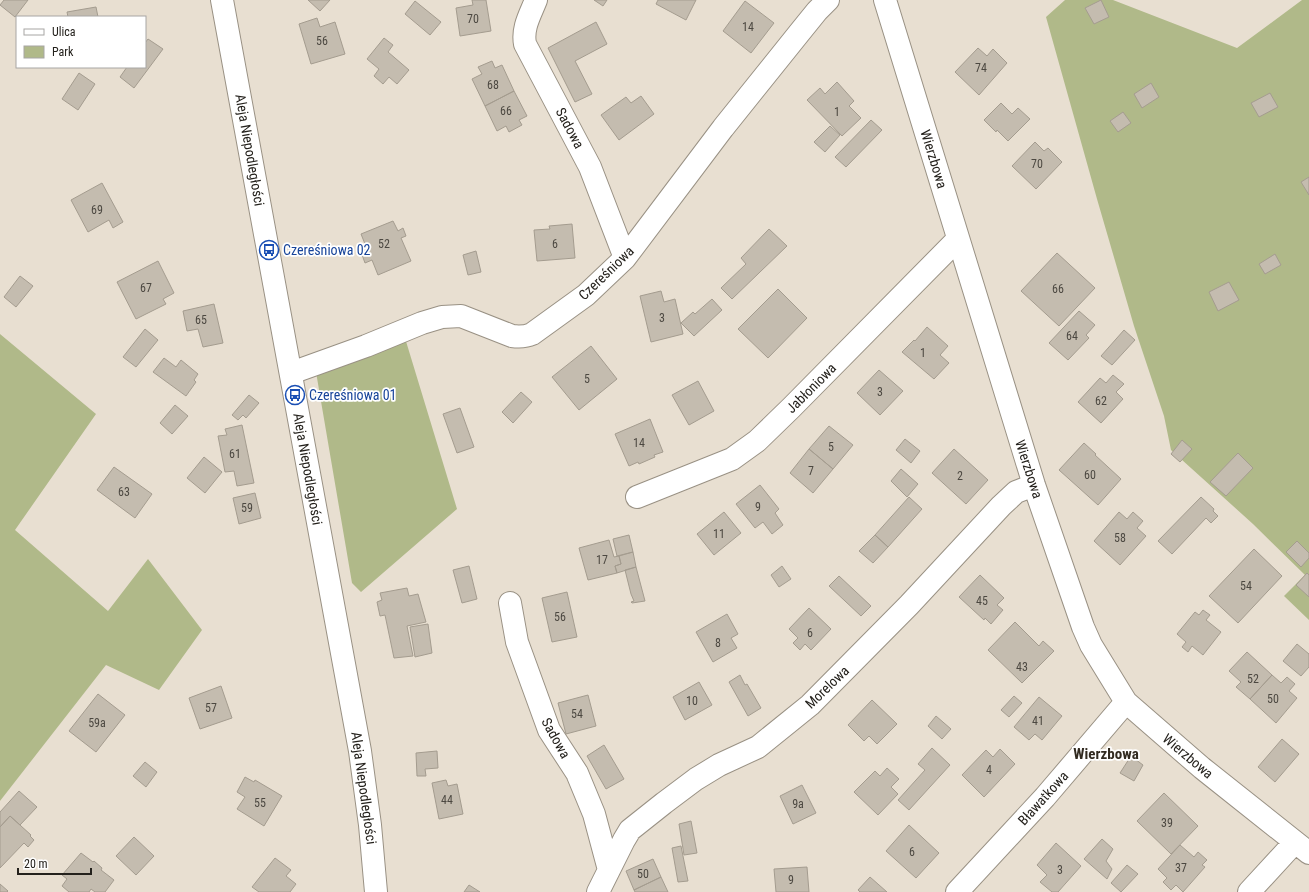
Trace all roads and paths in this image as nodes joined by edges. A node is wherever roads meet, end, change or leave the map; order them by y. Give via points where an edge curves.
1 (222, 0) edge
2 (536, 0) edge
3 (828, 0) edge
4 (885, 0) edge
5 (958, 239) junction
6 (625, 258) junction
7 (291, 373) junction
8 (1034, 485) junction
9 (637, 497) dead end
10 (510, 603) dead end
11 (1126, 702) junction
12 (1302, 847) edge
13 (609, 870) junction
14 (376, 892) edge
15 (598, 892) edge
16 (957, 892) edge
17 (1249, 892) edge

1 - 7 street, Aleja Niepodległości
2 - 6 street, Sadowa via 525,26 524,44 590,167
3 - 6 street, Czereśniowa via 808,21 723,128
4 - 5 street, Wierzbowa
5 - 8 street, Wierzbowa
5 - 9 street, Jabłoniowa via 757,441 732,459
6 - 7 street, Czereśniowa via 586,295 526,336 512,336 461,316 442,317
7 - 14 street, Aleja Niepodległości via 360,751
8 - 11 street, Wierzbowa via 1083,626
8 - 13 street, Morelowa via 1016,492 1001,506 810,705 758,747 696,779 630,830
10 - 13 street, Sadowa via 517,642 549,730 577,773 594,814
11 - 12 street, Wierzbowa via 1202,768
11 - 16 street, Bławatkowa via 1045,797
12 - 17 street
13 - 15 street, Morelowa

